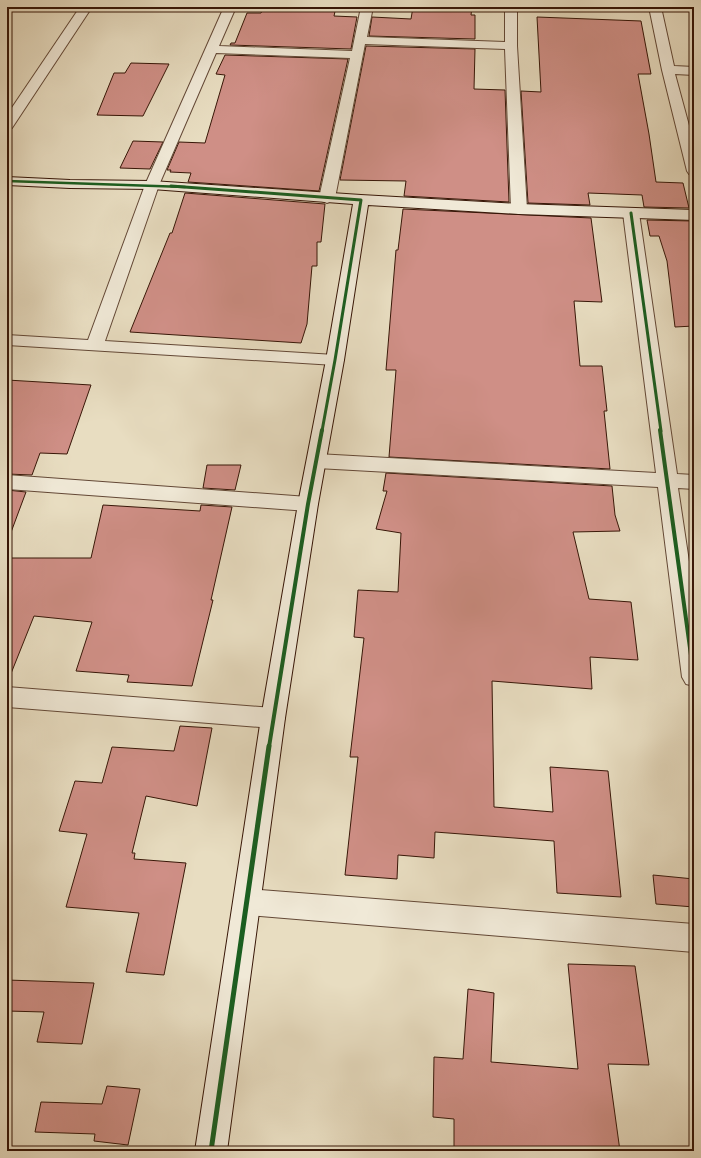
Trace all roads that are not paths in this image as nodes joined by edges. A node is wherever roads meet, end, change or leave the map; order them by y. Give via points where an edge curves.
1 (86, 7) edge
2 (230, 7) edge
3 (367, 7) edge
4 (511, 7) edge
5 (655, 7) edge
6 (360, 40) junction
7 (511, 46) junction
8 (211, 49) junction
9 (356, 55) junction
10 (668, 70) junction
11 (694, 71) edge
12 (7, 125) edge
13 (694, 171) edge
14 (7, 181) edge
15 (152, 185) junction
16 (327, 198) junction
17 (361, 200) junction
18 (519, 209) junction
19 (631, 213) junction
20 (694, 215) edge
21 (7, 340) edge
22 (94, 345) junction
23 (335, 360) junction
24 (317, 461) junction
25 (667, 480) junction
26 (7, 482) edge
27 (694, 482) edge
28 (308, 504) junction
29 (694, 677) edge
30 (7, 696) edge
31 (273, 718) junction
32 (248, 902) junction
33 (694, 938) edge
34 (211, 1151) edge

1 - 12 street
2 - 8 street
3 - 6 street
4 - 7 street
5 - 10 street
6 - 7 street
6 - 9 street
7 - 18 street
8 - 9 street
8 - 15 street
9 - 16 street
10 - 11 street
10 - 13 street
14 - 15 street
15 - 16 street
15 - 22 street
16 - 17 street
17 - 18 street
17 - 23 street
18 - 19 street
19 - 20 street
19 - 25 street
21 - 22 street
22 - 23 street
23 - 24 street
24 - 25 street
24 - 28 street
25 - 27 street
25 - 29 street
26 - 28 street
28 - 31 street
30 - 31 street
31 - 32 street
32 - 33 street
32 - 34 street

